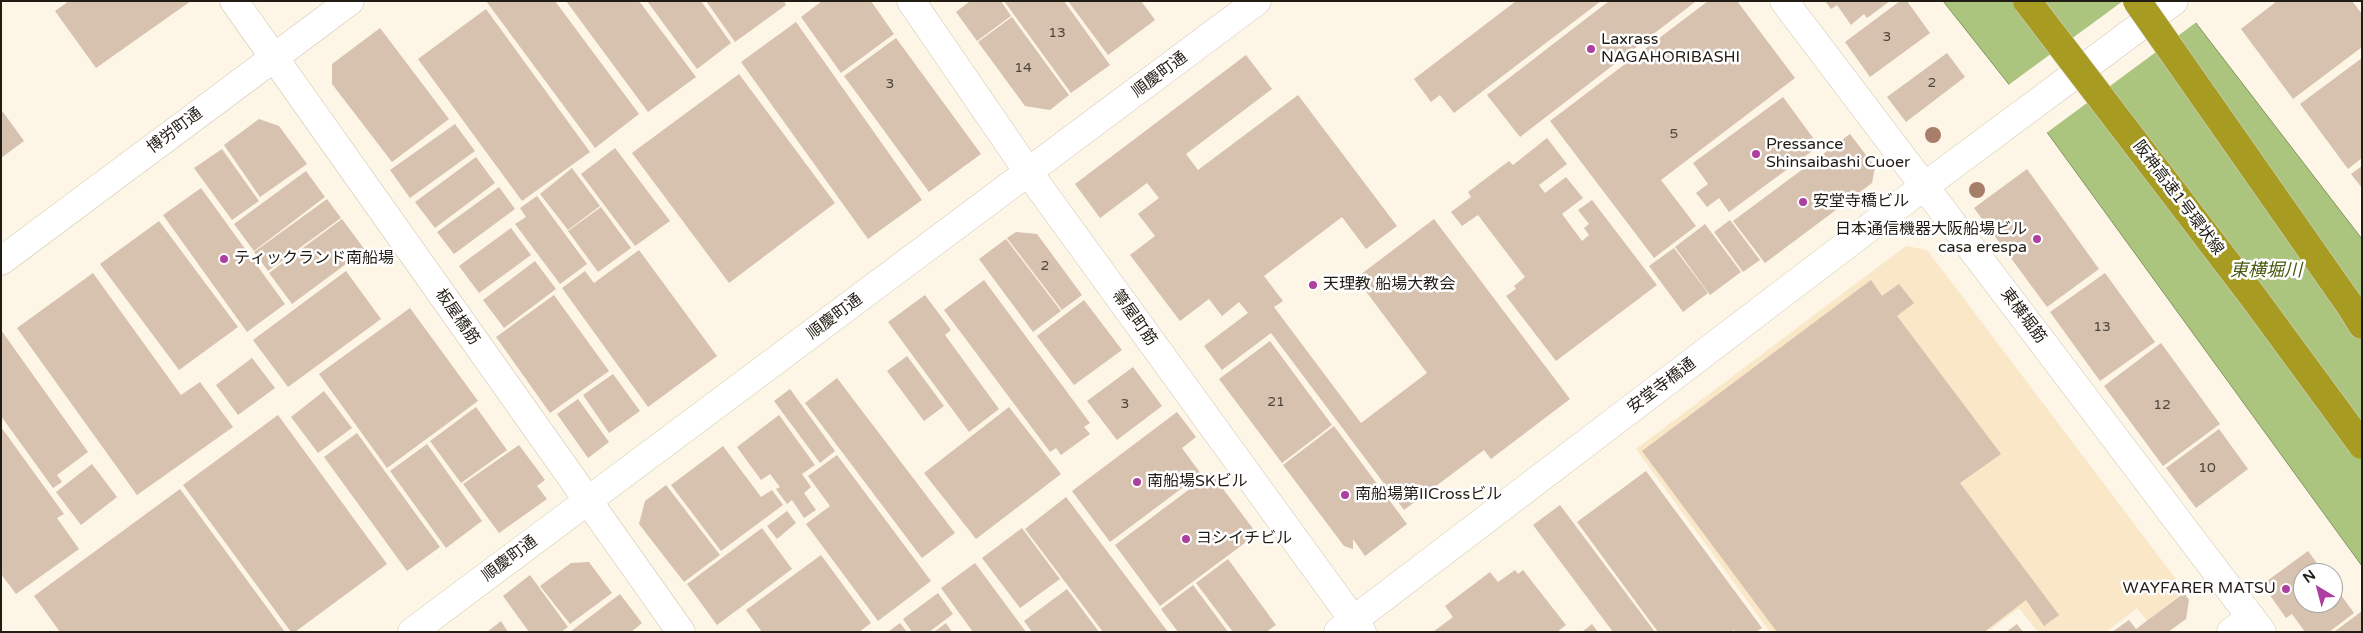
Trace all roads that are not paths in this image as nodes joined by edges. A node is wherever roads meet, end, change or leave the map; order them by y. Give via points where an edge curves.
1 (234, 1) edge
2 (350, 1) edge
3 (911, 1) edge
4 (1257, 1) edge
5 (1784, 1) edge
6 (2027, 1) edge
7 (2137, 1) edge
8 (2174, 1) edge
9 (273, 58) junction
10 (1029, 173) junction
11 (1925, 186) junction
12 (1, 261) edge
13 (2362, 325) edge
14 (2362, 445) edge
15 (587, 501) junction
16 (2248, 627) edge
17 (1352, 628) edge
18 (412, 632) edge
19 (681, 632) edge

1 - 9 street, 板屋橋筋
2 - 9 street, 博労町通
3 - 10 street, 箒屋町筋
4 - 10 street, 順慶町通
5 - 11 street, 東横堀筋
6 - 14 highway, 阪神高速1号環状線, bridge
7 - 13 highway, bridge
8 - 11 street, 安堂寺橋通, bridge
9 - 12 street, 博労町通
9 - 15 street, 板屋橋筋
10 - 15 street, 順慶町通
10 - 17 street, 箒屋町筋
11 - 16 street, 東横堀筋
11 - 17 street, 安堂寺橋通
15 - 18 street, 順慶町通
15 - 19 street, 板屋橋筋

